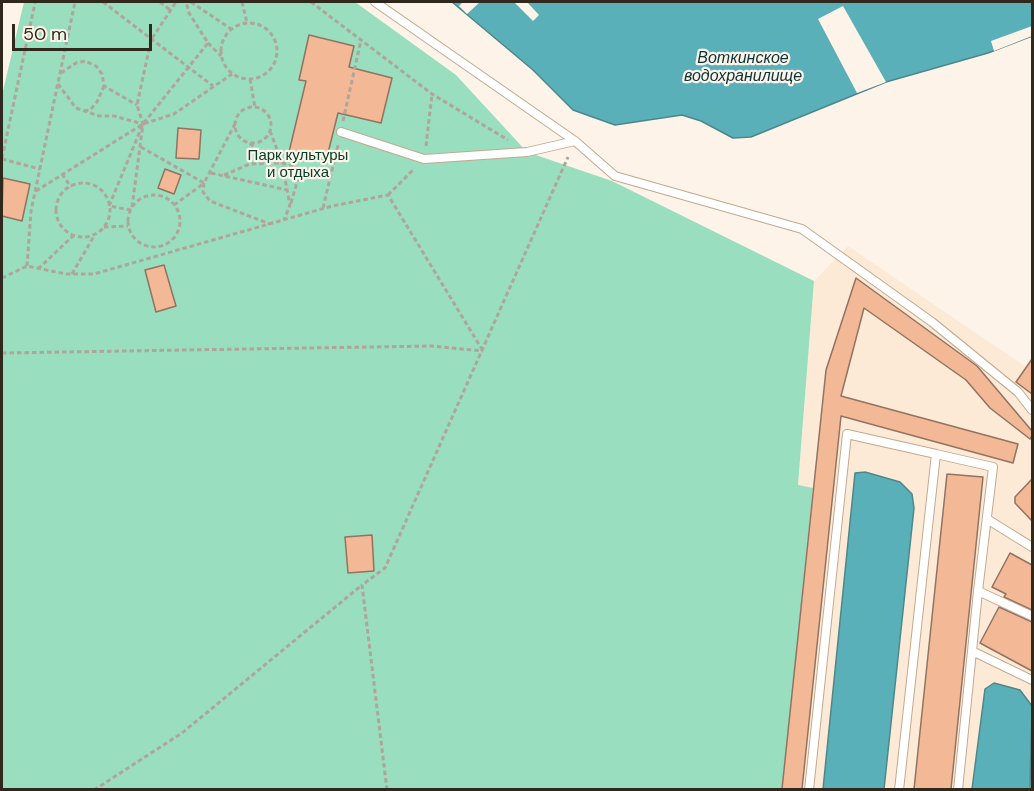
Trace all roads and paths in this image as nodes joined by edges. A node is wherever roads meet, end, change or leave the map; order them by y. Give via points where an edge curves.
1 (75, 2) edge
2 (103, 2) edge
3 (160, 2) edge
4 (176, 2) edge
5 (186, 2) edge
6 (191, 2) edge
7 (242, 2) edge
8 (311, 2) edge
9 (375, 2) edge
10 (35, 3) dead end
11 (170, 10) junction
12 (247, 23) junction
13 (231, 29) junction
14 (151, 40) junction
15 (208, 43) junction
16 (221, 56) junction
17 (189, 66) junction
18 (232, 74) junction
19 (60, 75) junction
20 (250, 79) junction
21 (58, 84) junction
22 (104, 86) junction
23 (213, 86) junction
24 (137, 105) junction
25 (255, 108) junction
26 (84, 111) junction
27 (143, 124) junction
28 (235, 124) junction
29 (270, 130) junction
30 (341, 132) dead end
31 (575, 141) junction
32 (250, 143) junction
33 (141, 147) junction
34 (526, 152) junction
35 (2, 159) edge
36 (282, 163) junction
37 (268, 164) junction
38 (301, 168) junction
39 (40, 169) junction
40 (62, 174) junction
41 (209, 174) junction
42 (224, 175) junction
43 (330, 178) dead end
44 (204, 183) junction
45 (70, 187) junction
46 (287, 190) junction
47 (36, 191) junction
48 (174, 205) junction
49 (290, 205) junction
50 (109, 206) junction
51 (131, 208) junction
52 (284, 220) junction
53 (270, 224) junction
54 (128, 226) junction
55 (104, 227) junction
56 (95, 234) junction
57 (74, 235) junction
58 (27, 266) junction
59 (38, 268) junction
60 (72, 274) junction
61 (2, 278) edge
62 (483, 351) junction
63 (2, 353) edge
64 (1032, 410) edge
65 (936, 454) junction
66 (987, 519) junction
67 (1032, 547) edge
68 (362, 585) junction
69 (978, 591) junction
70 (1032, 616) edge
71 (972, 651) junction
72 (1032, 680) edge
73 (94, 789) edge
74 (387, 789) edge
75 (808, 789) edge
76 (899, 789) edge
77 (958, 789) edge

1 - 19 path
2 - 14 path
3 - 11 path
4 - 11 path
5 - 15 path
6 - 13 path
7 - 12 path
8 - 34 path via 432,94
9 - 31 lane
10 - 35 path
11 - 14 path
12 - 13 path
12 - 20 path via 268,31 276,46 276,58 270,68
13 - 16 path via 224,39
14 - 17 path
14 - 24 path
15 - 16 path
15 - 17 path
16 - 18 path
17 - 23 path
17 - 27 path
18 - 20 path
18 - 23 path
19 - 21 path
19 - 22 path via 85,61 96,66
20 - 25 path
21 - 26 path via 69,103
21 - 39 path
22 - 24 path
22 - 26 path via 97,102
23 - 27 path via 174,114
24 - 27 path
25 - 28 path via 242,111
25 - 29 path via 267,116
26 - 27 path
27 - 33 path
27 - 40 path
27 - 50 path
28 - 32 path via 238,135
28 - 41 path
29 - 32 path via 261,141
29 - 36 path
30 - 34 lane via 424,159
31 - 34 lane
31 - 62 path
31 - 64 lane via 615,176 801,229 932,322 1018,392
32 - 37 path
33 - 44 path
33 - 51 path
35 - 39 path
36 - 37 path
36 - 38 path
36 - 46 path
37 - 42 path via 250,164
38 - 43 path
38 - 49 path
39 - 47 path
40 - 45 path
40 - 47 path
41 - 42 path via 214,171
41 - 44 path
42 - 46 path
44 - 48 path
44 - 53 path via 203,192 210,201
45 - 50 path via 92,185 102,191
45 - 57 path via 59,198 57,215 64,229
46 - 49 path
47 - 58 path
48 - 51 path via 152,195
48 - 54 path via 180,217 179,228 166,244 145,246
49 - 52 path
50 - 51 path
50 - 55 path
51 - 54 path
52 - 53 path
52 - 62 path via 388,195
53 - 60 path via 94,274
54 - 55 path
55 - 56 path
56 - 57 path
56 - 60 path
57 - 59 path
58 - 59 path
58 - 61 path
59 - 60 path
62 - 63 path via 431,346
62 - 68 path via 385,568
65 - 66 lane via 993,467
65 - 75 lane via 847,434
65 - 76 lane
66 - 67 lane
66 - 69 lane
68 - 73 path via 182,733
68 - 74 path
69 - 70 lane
69 - 71 lane
71 - 72 lane
71 - 77 lane

